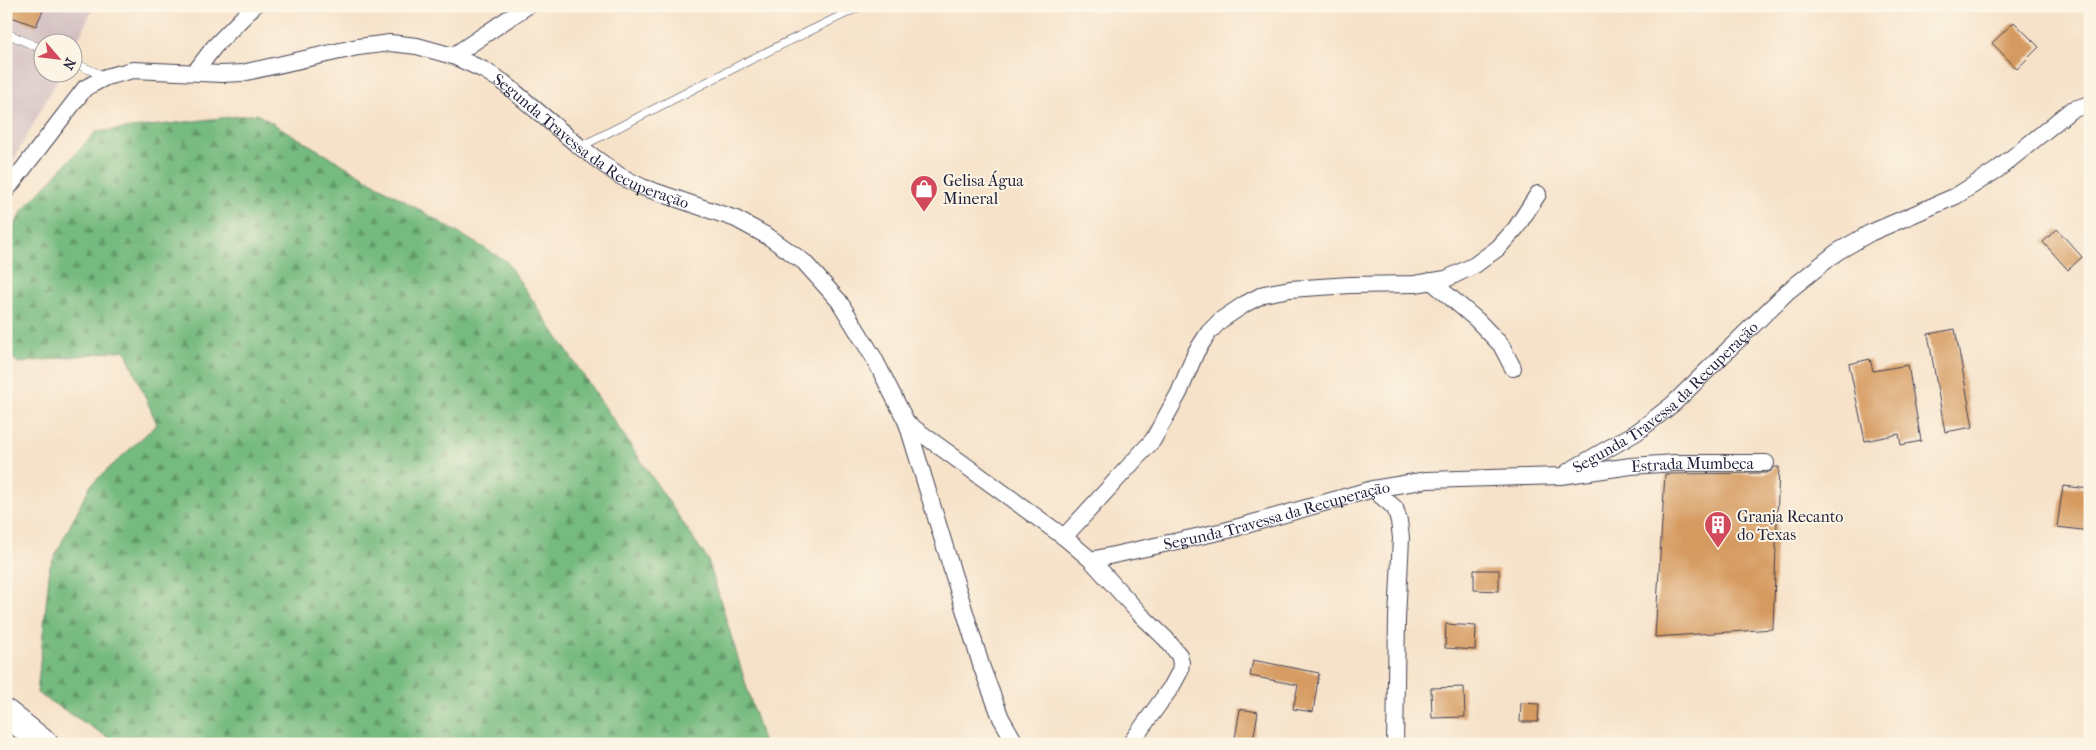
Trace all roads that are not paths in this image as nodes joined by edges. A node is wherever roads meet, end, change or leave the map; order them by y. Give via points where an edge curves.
1 (254, 6) edge
2 (527, 6) edge
3 (861, 6) edge
4 (6, 33) edge
5 (32, 45) edge
6 (453, 56) junction
7 (82, 66) edge
8 (195, 72) junction
9 (106, 77) junction
10 (2090, 104) edge
11 (580, 147) junction
12 (6, 191) edge
13 (1538, 194) dead end
14 (1432, 281) junction
15 (1513, 368) dead end
16 (907, 423) junction
17 (1766, 463) dead end
18 (1561, 476) junction
19 (1373, 489) junction
20 (1064, 537) junction
21 (1091, 560) junction
22 (6, 713) edge
23 (45, 744) edge
24 (1016, 744) edge
25 (1130, 744) edge
26 (1396, 744) edge

1 - 8 street
2 - 6 street
3 - 11 lane
4 - 5 lane
6 - 8 street, Segunda Travessa da Recuperação via 418,46 390,44 358,47 242,73
6 - 11 street, Segunda Travessa da Recuperação via 503,82
7 - 9 lane
8 - 9 street, Segunda Travessa da Recuperação via 132,70
9 - 12 street, Segunda Travessa da Recuperação via 86,88
10 - 18 street, Segunda Travessa da Recuperação via 2071,110 1997,170 1956,196 1870,233 1836,252 1788,292 1673,404 1638,432
11 - 16 street, Segunda Travessa da Recuperação via 620,176 642,187 736,219 804,262 839,301 874,358
13 - 14 street via 1516,228 1498,248 1475,265 1446,279
14 - 15 street via 1501,345
14 - 20 street via 1264,294 1221,320 1196,352 1179,393 1153,440
16 - 20 street, Segunda Travessa da Recuperação
16 - 24 street via 982,668
17 - 18 street, Estrada Mumbeca via 1631,466
18 - 19 street, Segunda Travessa da Recuperação via 1427,480
19 - 21 street, Segunda Travessa da Recuperação via 1228,530
19 - 26 street via 1395,508 1401,538
20 - 21 street, Segunda Travessa da Recuperação
21 - 25 street, Segunda Travessa da Recuperação via 1166,639 1179,655 1181,663 1172,686
22 - 23 highway

